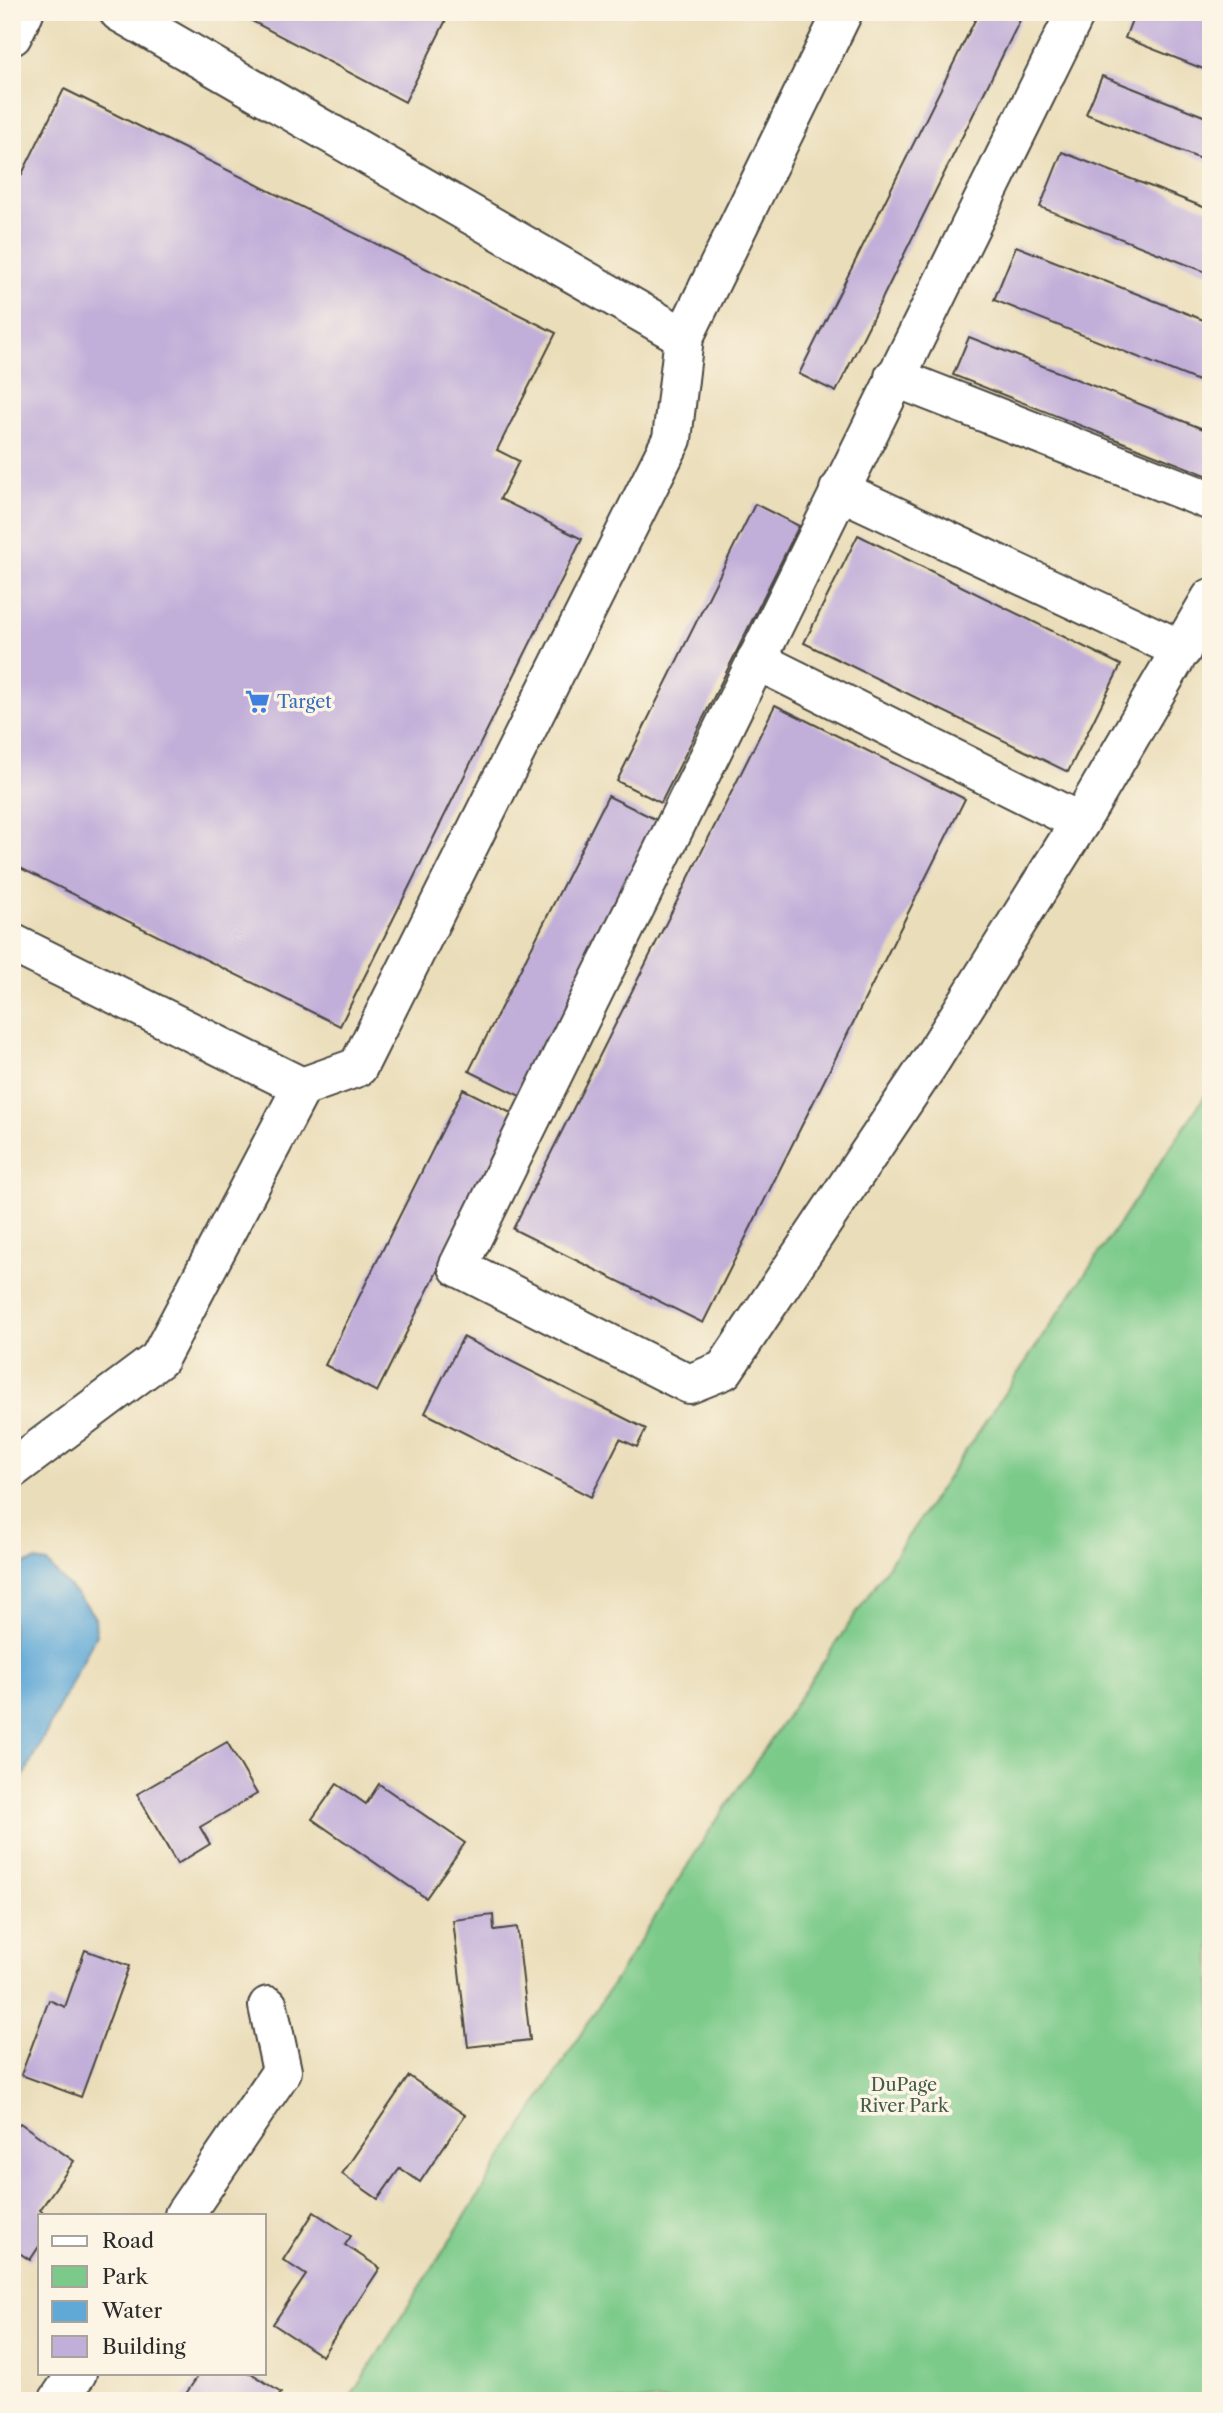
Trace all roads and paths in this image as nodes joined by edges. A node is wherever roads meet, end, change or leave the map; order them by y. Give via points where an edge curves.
1 (24, 12) edge
2 (119, 12) edge
3 (844, 12) edge
4 (1076, 12) edge
5 (12, 36) edge
6 (684, 337) junction
7 (894, 377) junction
8 (839, 490) junction
9 (1211, 501) edge
10 (1211, 598) edge
11 (1182, 650) junction
12 (756, 660) junction
13 (1080, 822) junction
14 (12, 943) edge
15 (302, 1087) junction
16 (12, 1469) edge
17 (268, 2006) dead end
18 (185, 2214) edge
19 (76, 2374) edge
20 (58, 2401) edge

1 - 5 street
2 - 6 street
3 - 6 street
4 - 7 street
6 - 15 street via 672,439 358,1067
7 - 8 street
7 - 9 street
8 - 11 street
8 - 12 street
10 - 11 street
11 - 13 street
12 - 13 street
12 - 13 street via 458,1267 689,1384 724,1370 930,1062
14 - 15 street
15 - 16 street via 159,1359
17 - 18 street via 282,2071
19 - 20 street

